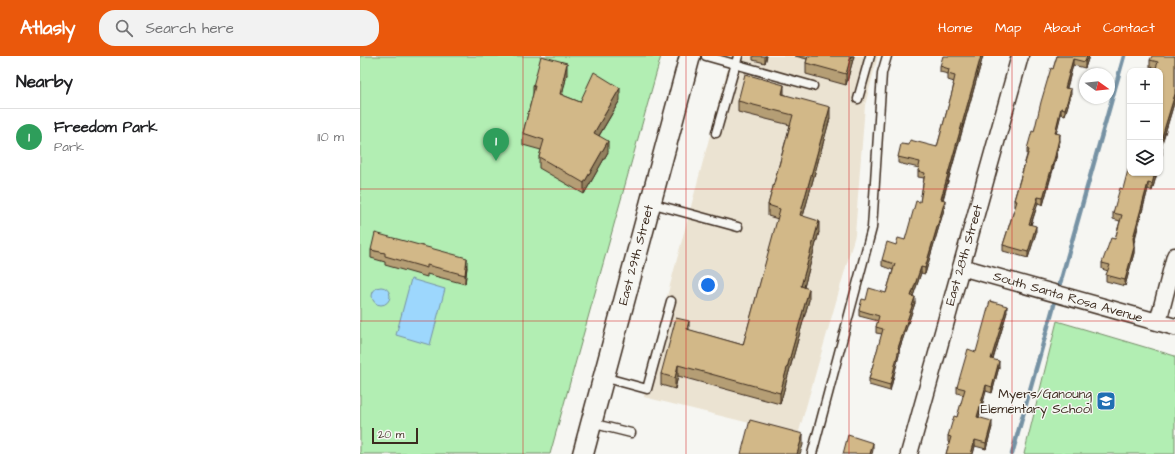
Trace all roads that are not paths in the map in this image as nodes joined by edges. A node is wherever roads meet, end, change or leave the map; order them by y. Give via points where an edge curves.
1 (690, 56) edge
2 (706, 56) edge
3 (870, 56) edge
4 (887, 56) edge
5 (1020, 56) edge
6 (737, 60) edge
7 (813, 86) dead end
8 (858, 99) dead end
9 (716, 133) dead end
10 (650, 203) junction
11 (738, 226) dead end
12 (1175, 256) edge
13 (961, 267) junction
14 (671, 301) dead end
15 (1158, 322) junction
16 (1175, 327) edge
17 (604, 377) junction
18 (591, 423) junction
19 (631, 433) dead end
20 (582, 454) edge
21 (812, 454) edge
22 (909, 454) edge

1 - 10 street, East 29th Street
2 - 6 lane
3 - 8 lane
4 - 21 lane via 882,73 872,228
5 - 13 street, East 28th Street
6 - 7 lane
6 - 9 lane
10 - 11 lane
10 - 17 street, East 29th Street
12 - 15 street
13 - 15 street, South Santa Rosa Avenue
13 - 22 street, East 28th Street
14 - 17 lane via 647,389
15 - 16 street, South Santa Rosa Avenue
17 - 18 street, East 29th Street
18 - 19 lane
18 - 20 street, East 29th Street

